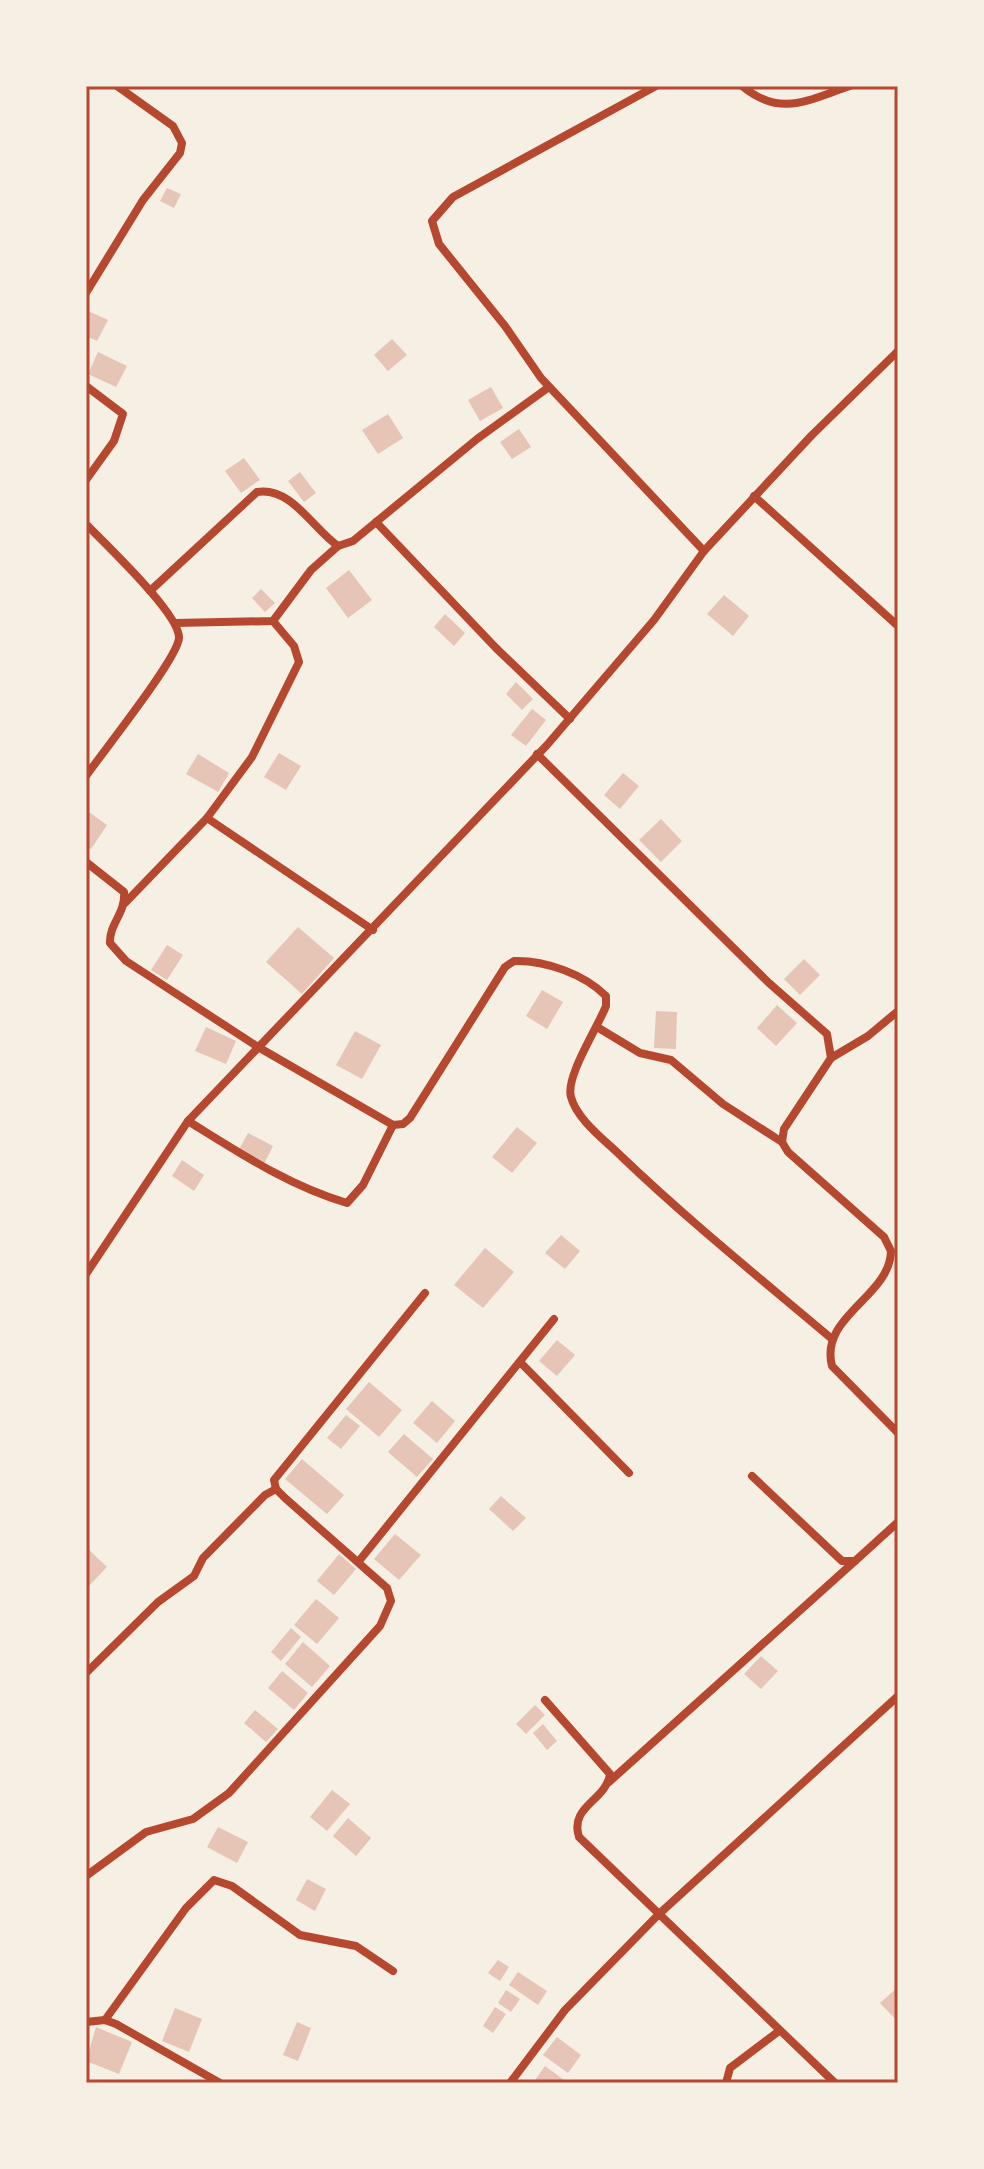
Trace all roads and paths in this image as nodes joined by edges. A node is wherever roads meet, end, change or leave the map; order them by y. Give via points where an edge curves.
1 (117, 86) edge
2 (656, 86) edge
3 (742, 86) edge
4 (850, 86) edge
5 (86, 293) edge
6 (898, 351) edge
7 (86, 386) edge
8 (549, 387) junction
9 (86, 480) edge
10 (754, 496) junction
11 (376, 522) junction
12 (86, 524) edge
13 (338, 546) junction
14 (704, 551) junction
15 (150, 591) junction
16 (273, 621) junction
17 (175, 623) junction
18 (898, 626) edge
19 (570, 719) junction
20 (537, 754) junction
21 (86, 776) edge
22 (207, 818) junction
23 (86, 862) edge
24 (125, 903) junction
25 (373, 930) junction
26 (898, 1011) edge
27 (597, 1027) junction
28 (258, 1047) junction
29 (831, 1058) junction
30 (188, 1121) junction
31 (393, 1125) junction
32 (782, 1142) junction
33 (86, 1274) edge
34 (425, 1293) dead end
35 (554, 1319) dead end
36 (832, 1339) junction
37 (520, 1362) junction
38 (898, 1433) edge
39 (629, 1473) dead end
40 (752, 1476) dead end
41 (276, 1489) junction
42 (898, 1522) edge
43 (359, 1561) junction
44 (855, 1561) junction
45 (86, 1673) edge
46 (898, 1696) edge
47 (545, 1700) dead end
48 (609, 1782) junction
49 (86, 1876) edge
50 (659, 1914) junction
51 (393, 1971) dead end
52 (105, 2020) junction
53 (86, 2022) edge
54 (779, 2031) junction
55 (220, 2083) edge
56 (510, 2083) edge
57 (726, 2083) edge
58 (835, 2083) edge

1 - 5 street via 173,126 182,143
2 - 8 street via 453,197 432,221 439,244
3 - 4 street via 757,98 789,106
6 - 10 street
7 - 9 street via 123,414 114,441
8 - 11 street
8 - 14 street
10 - 14 street
10 - 18 street
11 - 13 street
11 - 19 street
12 - 15 street
13 - 15 street via 284,497 257,492
13 - 16 street via 311,570
14 - 19 street
15 - 17 street
16 - 17 street
16 - 22 street via 299,654 297,671 260,744
17 - 21 street via 175,648
19 - 20 street
20 - 25 street
20 - 29 street via 769,983 814,1019 827,1034
22 - 24 street
22 - 25 street
23 - 24 street via 124,892
24 - 28 street via 109,935 114,950
25 - 28 street
26 - 29 street
27 - 31 street via 606,1006 606,996 598,988 545,964 514,961 505,967 410,1118
27 - 32 street via 640,1053 671,1060 723,1104
27 - 36 street via 570,1083 579,1111 663,1196
28 - 30 street
28 - 31 street
29 - 32 street via 784,1129
30 - 31 street via 258,1164 347,1203 363,1185
30 - 33 street
32 - 36 street via 884,1237 891,1251 885,1273
34 - 41 street via 281,1468 274,1480
35 - 37 street
36 - 38 street via 832,1366
37 - 39 street
37 - 43 street
40 - 44 street via 829,1552 842,1561
41 - 43 street
41 - 45 street via 203,1558 194,1576 158,1602
42 - 44 street
43 - 49 street via 387,1588 391,1601 380,1626 229,1793 193,1819 146,1832
44 - 48 street
46 - 50 street
47 - 48 street via 605,1765
48 - 50 street via 579,1813 579,1837
50 - 54 street
50 - 56 street via 565,2010
51 - 52 street via 356,1946 300,1935 232,1886 214,1880 186,1908
52 - 53 street
52 - 55 street
54 - 57 street via 730,2068
54 - 58 street

